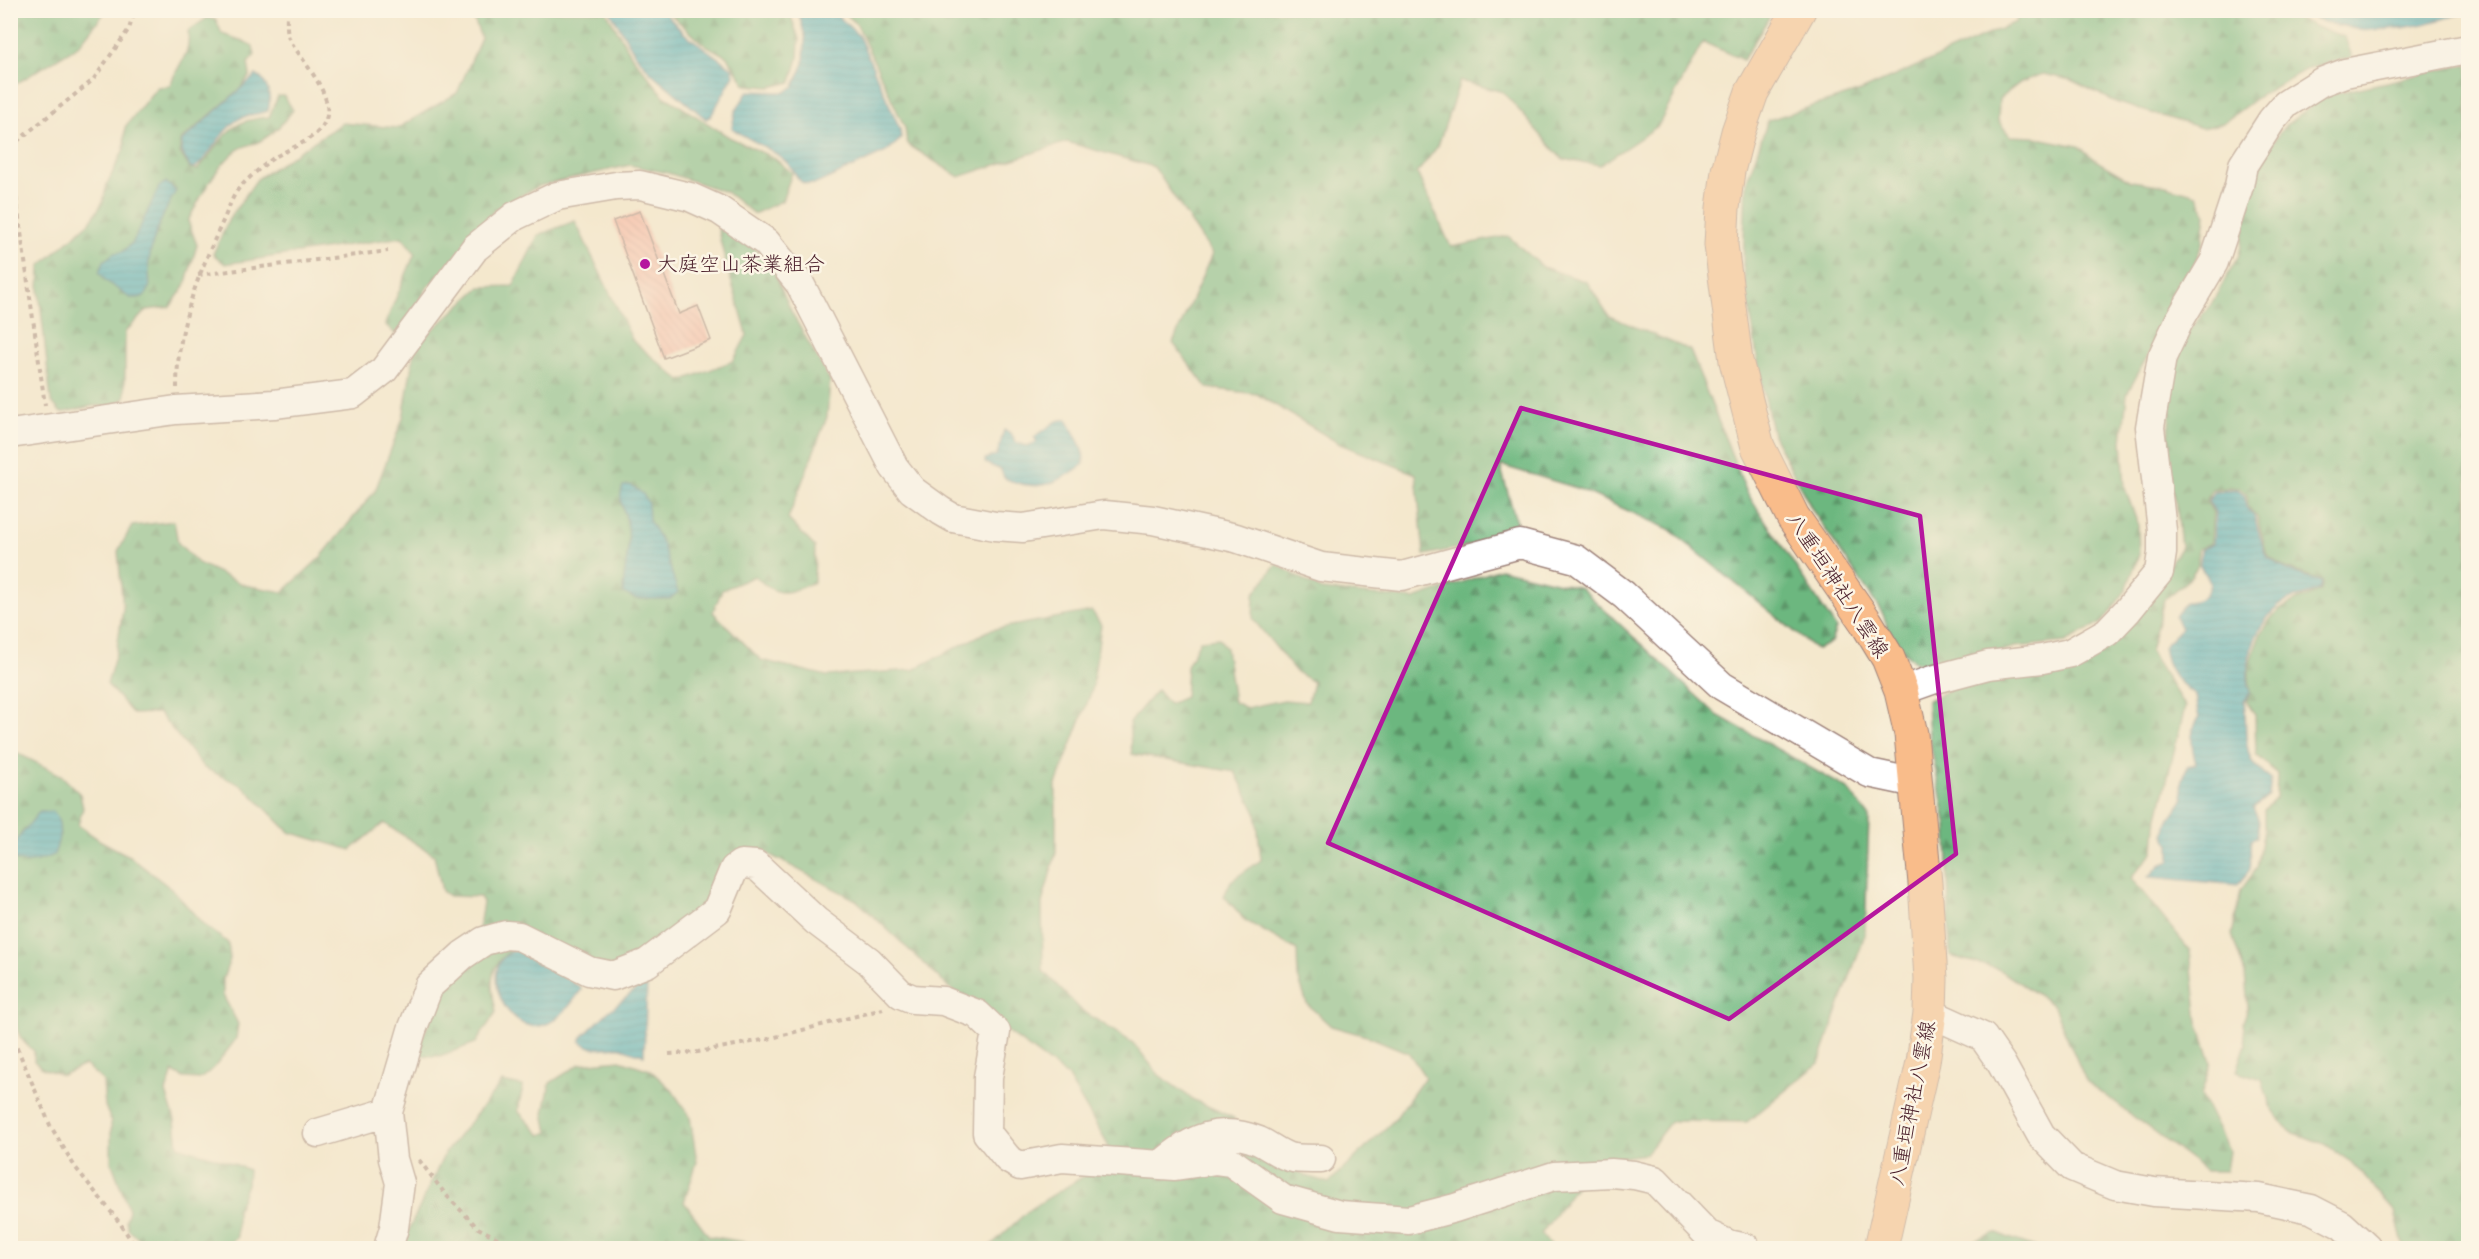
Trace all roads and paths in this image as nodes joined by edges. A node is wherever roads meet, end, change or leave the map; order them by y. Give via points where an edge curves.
1 (135, 10) edge
2 (287, 10) edge
3 (1799, 10) edge
4 (2469, 49) edge
5 (10, 147) edge
6 (10, 153) edge
7 (388, 251) dead end
8 (198, 275) junction
9 (176, 410) junction
10 (48, 430) junction
11 (10, 434) edge
12 (1901, 691) junction
13 (1916, 783) junction
14 (908, 997) junction
15 (1930, 1013) junction
16 (10, 1030) edge
17 (669, 1054) dead end
18 (388, 1112) junction
19 (318, 1133) dead end
20 (413, 1152) dead end
21 (1321, 1159) dead end
22 (1161, 1165) junction
23 (136, 1248) edge
24 (388, 1248) edge
25 (518, 1248) edge
26 (1746, 1248) edge
27 (1881, 1248) edge
28 (2367, 1248) edge

1 - 5 path via 129,29 93,80
2 - 8 path via 288,35 319,85 326,119 320,129 239,187
3 - 12 main road, 八重垣神社八雲線 via 1752,92 1728,171 1722,245 1736,361 1758,447 1774,482 1793,518 1888,658
4 - 12 street via 2353,71 2321,82 2286,104 2243,165 2214,262 2162,357 2150,427 2162,553 2159,572 2128,610 2108,632 2070,653 1988,665
6 - 10 path
7 - 8 path
8 - 9 path via 180,341
9 - 10 street
9 - 13 street via 353,394 384,370 475,248 515,216 557,195 640,185 719,210 766,242 800,284 894,467 912,490 953,518 1023,528 1104,515 1153,520 1236,538 1321,567 1402,576 1520,544 1576,559 1624,595 1722,686 1869,773
10 - 11 street
12 - 13 main road, 八重垣神社八雲線
13 - 15 main road, 八重垣神社八雲線 via 1929,941
14 - 17 path via 862,1016 733,1046
14 - 18 street via 869,960 787,896 756,865 741,864 734,868 717,910 647,963 613,976 589,971 519,936 484,941 429,986
14 - 22 street via 943,1002 977,1014 996,1032 988,1077 987,1133 1008,1159 1020,1166 1062,1158
15 - 27 main road, 八重垣神社八雲線 via 1923,1062
15 - 28 street via 1983,1037 2041,1135 2072,1167 2115,1185 2154,1192 2259,1198 2311,1209 2342,1225
16 - 23 path via 50,1125 75,1167
18 - 19 street
18 - 24 street via 400,1182
20 - 25 path via 478,1228
21 - 22 street via 1290,1158 1258,1141 1224,1132 1202,1137
22 - 26 street via 1231,1162 1283,1199 1340,1215 1409,1220 1554,1176 1634,1176 1655,1180 1707,1234

